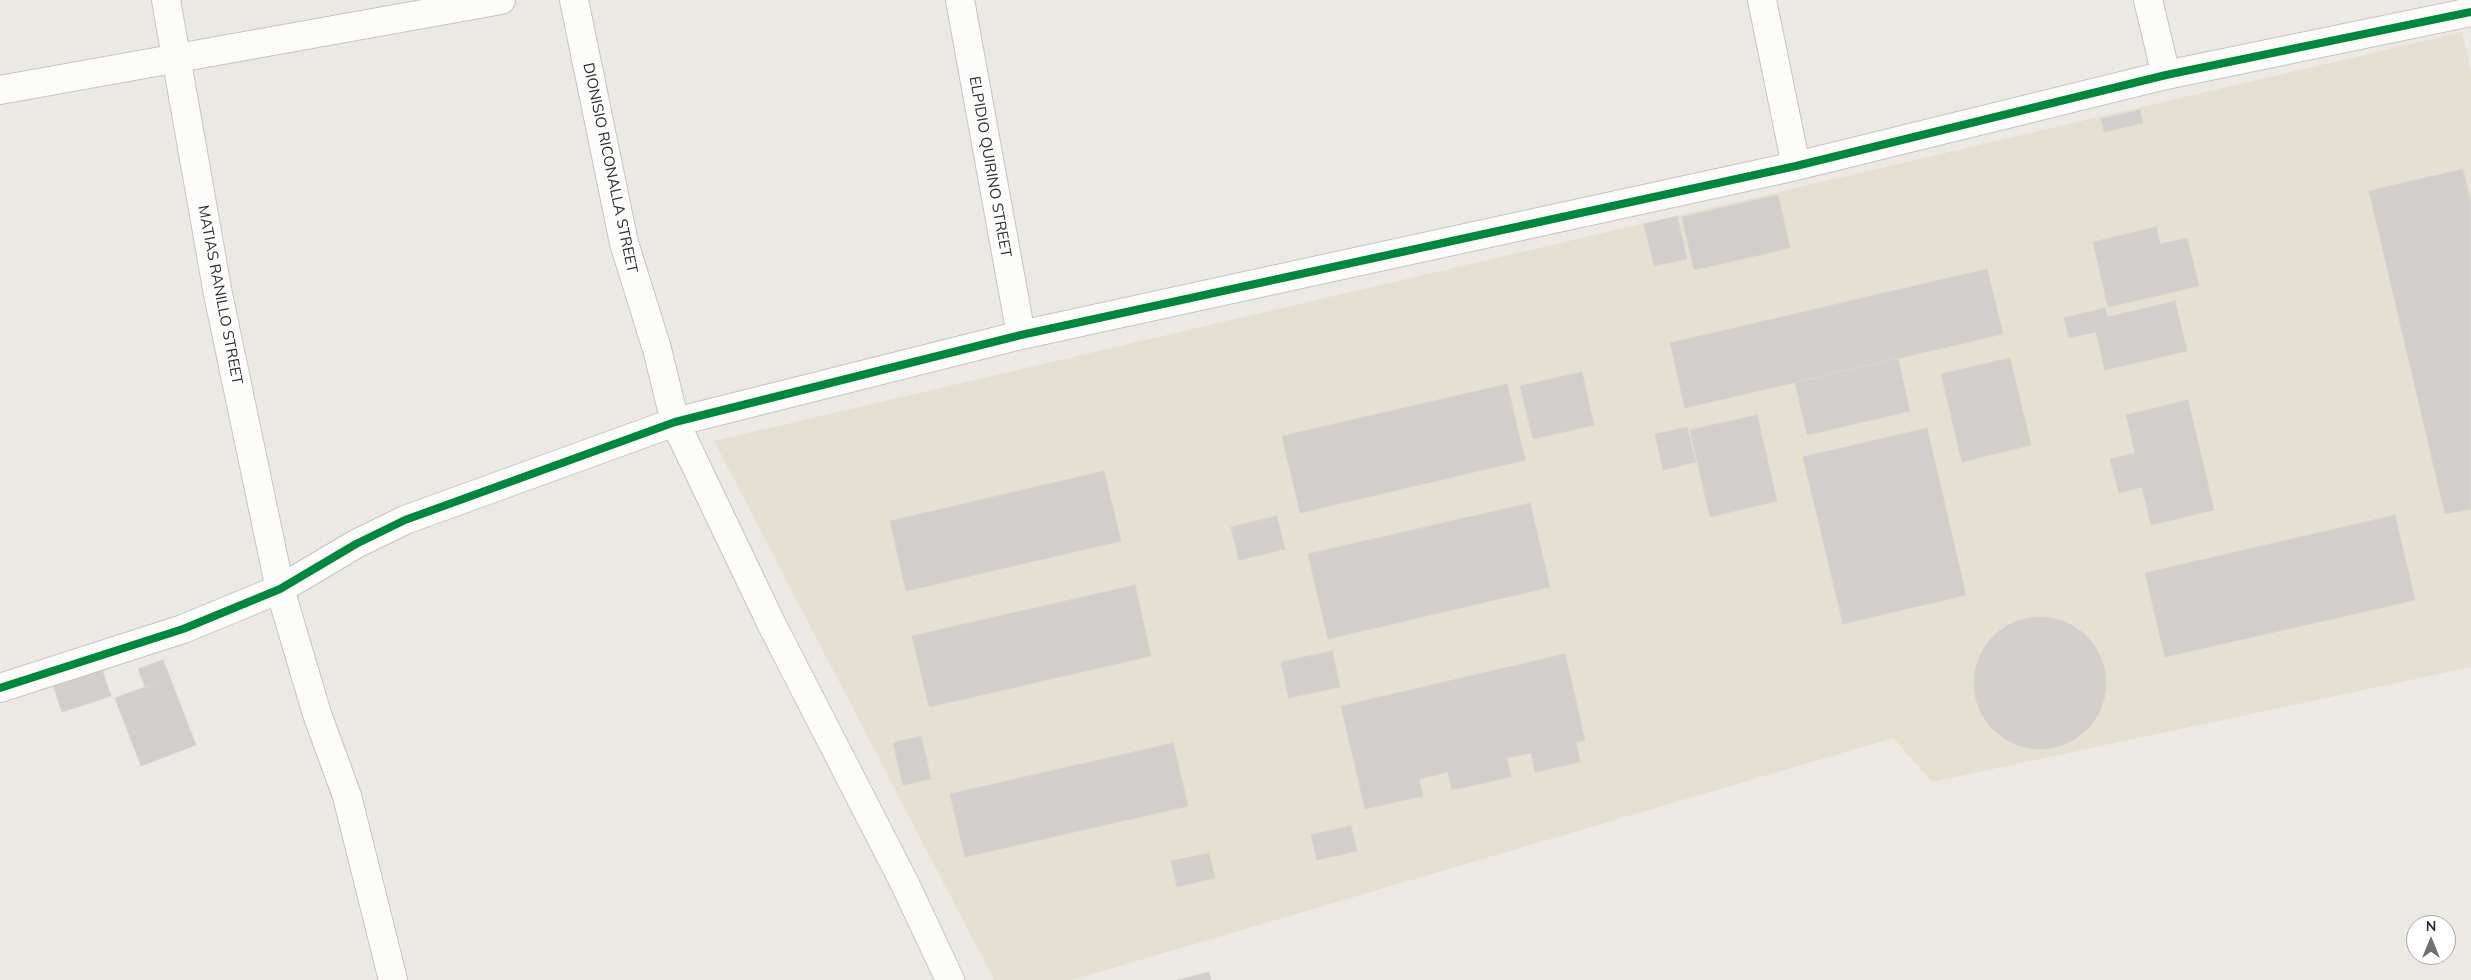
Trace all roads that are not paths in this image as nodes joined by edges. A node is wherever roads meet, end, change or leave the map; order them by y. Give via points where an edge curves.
1 (166, 0) edge
2 (501, 0) edge
3 (574, 0) edge
4 (960, 0) edge
5 (1762, 0) edge
6 (2148, 0) edge
7 (2471, 13) edge
8 (177, 59) junction
9 (2166, 75) junction
10 (0, 90) edge
11 (1796, 166) junction
12 (1021, 335) junction
13 (675, 422) junction
14 (280, 589) junction
15 (0, 688) edge
16 (393, 980) edge
17 (950, 980) edge

1 - 8 street, MATIAS RANILLO STREET
2 - 8 street
3 - 13 street, DIONISIO RICONALLA STREET via 624,243
4 - 12 street, ELPIDIO QUIRINO STREET
5 - 11 street
6 - 9 street
7 - 9 street
8 - 10 street
8 - 14 street, MATIAS RANILLO STREET via 218,294
9 - 11 street
11 - 12 street
12 - 13 street
13 - 14 street via 405,520 356,544
13 - 17 street, DIONISIO RICONALLA STREET via 772,625 905,884
14 - 15 street via 183,629
14 - 16 street, MATIAS RANILLO STREET via 317,714 347,796

